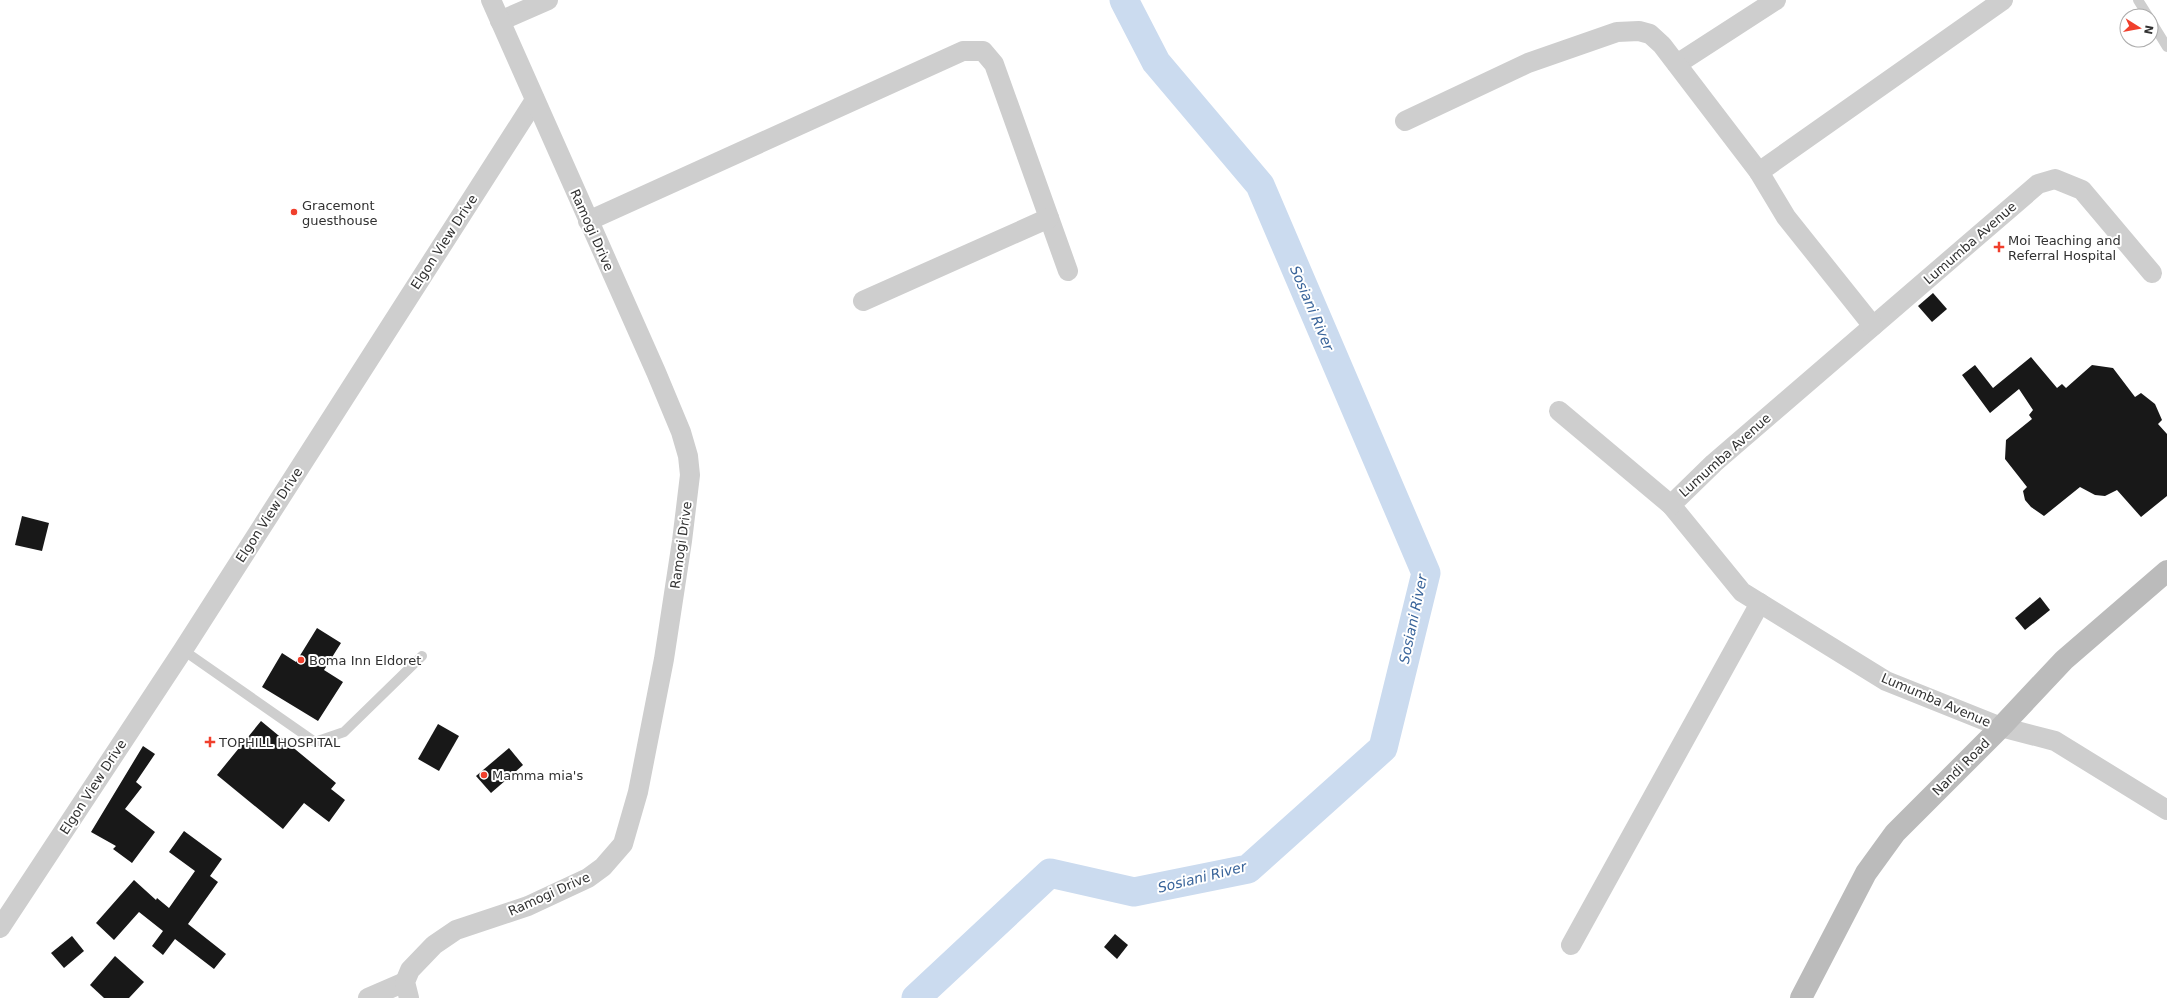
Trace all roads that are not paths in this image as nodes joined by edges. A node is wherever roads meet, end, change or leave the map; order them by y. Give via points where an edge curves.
1 (491, 0) edge
2 (548, 0) edge
3 (1776, 0) edge
4 (2003, 0) edge
5 (500, 21) junction
6 (2159, 34) edge
7 (2167, 47) edge
8 (1677, 64) junction
9 (534, 100) junction
10 (1405, 121) dead end
11 (1759, 172) junction
12 (1049, 218) junction
13 (588, 221) junction
14 (1068, 271) dead end
15 (2152, 273) dead end
16 (863, 301) dead end
17 (1873, 326) junction
18 (1559, 411) dead end
19 (1671, 505) junction
20 (2167, 571) edge
21 (1760, 603) junction
22 (183, 650) junction
23 (422, 656) dead end
24 (2001, 727) junction
25 (2167, 810) edge
26 (0, 928) edge
27 (1571, 945) dead end
28 (407, 990) edge
29 (368, 998) edge
30 (1801, 998) edge

1 - 5 street, Ramogi Drive
2 - 5 street
3 - 8 street
4 - 11 street
5 - 9 street, Ramogi Drive
6 - 7 lane
8 - 10 street via 1650,34 1639,31 1617,32 1528,63
8 - 11 street
9 - 13 street, Ramogi Drive
9 - 22 street, Elgon View Drive
11 - 17 street via 1786,217
12 - 13 street via 994,64 983,51 963,51
12 - 14 street
12 - 16 street
13 - 28 street, Ramogi Drive via 681,432 690,474 664,659 638,792 623,844 603,867 588,878 528,906 456,930 434,945 414,964
15 - 17 street, Lumumba Avenue via 2082,190 2055,179 2038,184
17 - 19 street, Lumumba Avenue via 1714,463
18 - 19 street
19 - 21 street, Lumumba Avenue via 1731,581 1742,592
20 - 24 street, Nandi Road via 2064,660
21 - 24 street, Lumumba Avenue via 1886,681
21 - 27 street
22 - 23 lane via 315,742 344,732
22 - 26 street, Elgon View Drive
24 - 25 street, Lumumba Avenue via 2055,741
24 - 30 street, Nandi Road via 1895,833 1877,856
28 - 29 street

